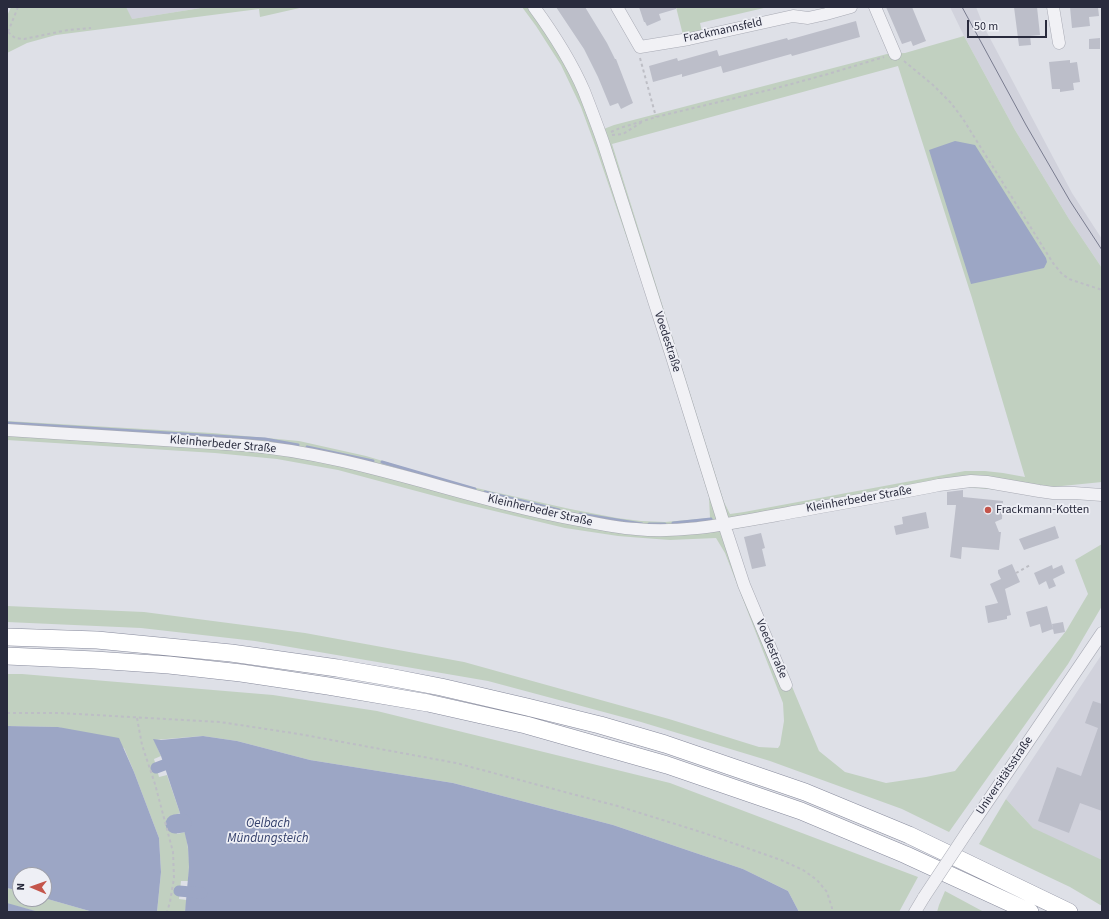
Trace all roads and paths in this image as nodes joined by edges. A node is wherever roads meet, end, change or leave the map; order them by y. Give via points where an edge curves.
1 (18, 7) edge
2 (534, 7) edge
3 (617, 7) edge
4 (851, 7) edge
5 (875, 7) edge
6 (1053, 7) edge
7 (91, 28) dead end
8 (7, 33) edge
9 (1060, 42) dead end
10 (640, 47) junction
11 (895, 54) junction
12 (656, 117) junction
13 (645, 120) junction
14 (601, 136) junction
15 (1102, 290) edge
16 (7, 430) edge
17 (1102, 487) edge
18 (1074, 493) junction
19 (1102, 495) edge
20 (724, 524) junction
21 (1030, 565) dead end
22 (1016, 573) dead end
23 (1100, 635) edge
24 (7, 638) edge
25 (7, 656) edge
26 (786, 685) dead end
27 (7, 713) edge
28 (137, 718) junction
29 (167, 912) edge
30 (832, 912) edge
31 (915, 912) edge
32 (1030, 912) edge
33 (1069, 912) edge

1 - 8 path
2 - 14 street, Voedestraße via 570,63 584,90
3 - 10 street
4 - 10 street, Frackmannsfeld via 808,18 793,16
5 - 11 street
6 - 9 street
7 - 8 path via 68,30 24,40
10 - 12 path via 639,52
11 - 12 path via 773,89
11 - 15 path via 951,103 1062,274 1069,279
12 - 13 path
13 - 14 path
13 - 14 path via 623,134
14 - 20 street, Voedestraße
16 - 20 street, Kleinherbeder Straße via 260,446 368,467 535,511 609,526 669,530
17 - 18 street, Kleinherbeder Straße
18 - 19 street, Kleinherbeder Straße
18 - 20 street, Kleinherbeder Straße via 1039,492 987,482 971,482 939,485
20 - 26 street, Voedestraße via 744,585
21 - 22 path
23 - 31 street, Universitätsstraße, bridge
24 - 33 highway via 97,640 230,653 337,668 441,687 600,725 665,744 805,792 909,835
25 - 32 highway via 169,665 241,673 413,701 526,724 666,765 801,811 906,855
27 - 28 path
28 - 29 path via 172,852 174,878
28 - 30 path via 220,722 299,734 456,763 621,807 704,833 803,870 828,892

